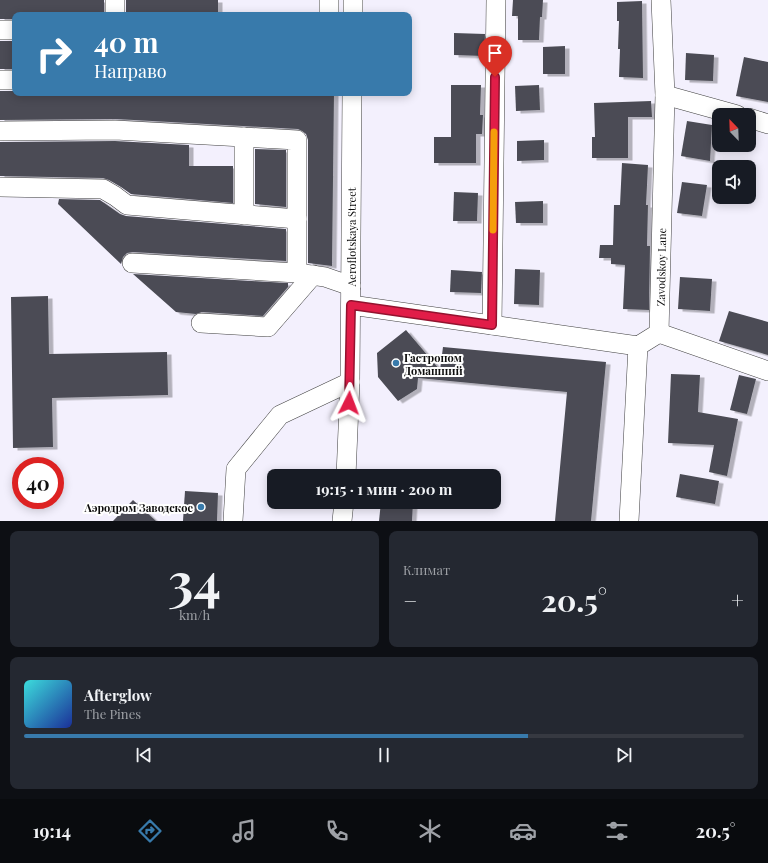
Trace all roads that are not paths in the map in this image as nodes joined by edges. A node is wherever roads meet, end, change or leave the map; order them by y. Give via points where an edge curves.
1 (115, 0) edge
2 (329, 0) edge
3 (353, 0) edge
4 (496, 0) edge
5 (661, 0) edge
6 (115, 12) edge
7 (329, 12) edge
8 (353, 12) edge
9 (0, 30) edge
10 (12, 30) edge
11 (0, 80) edge
12 (12, 80) edge
13 (665, 95) junction
14 (352, 96) edge
15 (712, 108) edge
16 (756, 120) edge
17 (768, 124) edge
18 (0, 131) edge
19 (244, 137) junction
20 (0, 186) edge
21 (244, 215) junction
22 (297, 219) junction
23 (132, 262) dead end
24 (305, 274) junction
25 (351, 286) junction
26 (351, 305) junction
27 (201, 324) dead end
28 (492, 325) junction
29 (659, 333) junction
30 (638, 346) junction
31 (768, 371) edge
32 (350, 382) junction
33 (346, 469) edge
34 (343, 509) edge
35 (233, 521) edge
36 (342, 521) edge
37 (628, 521) edge

1 - 6 street
2 - 7 street
3 - 8 street
4 - 28 street
5 - 13 street, Zavodskoy Lane
9 - 10 street
11 - 12 street
13 - 15 street
13 - 29 street, Zavodskoy Lane
14 - 25 street, Aeroflotskaya Street
16 - 17 street
18 - 19 street via 115,130
19 - 21 street
19 - 22 street via 297,140
20 - 21 street via 103,189 127,205
21 - 22 street
22 - 24 street
23 - 24 street
24 - 25 street via 325,277
24 - 27 street via 268,327
25 - 26 street, Aeroflotskaya Street
26 - 28 street
26 - 32 street, Aeroflotskaya Street
28 - 30 street
29 - 30 street
29 - 31 street
30 - 37 street
32 - 33 street, Aeroflotskaya Street
32 - 35 street via 280,415 236,469
34 - 36 street

